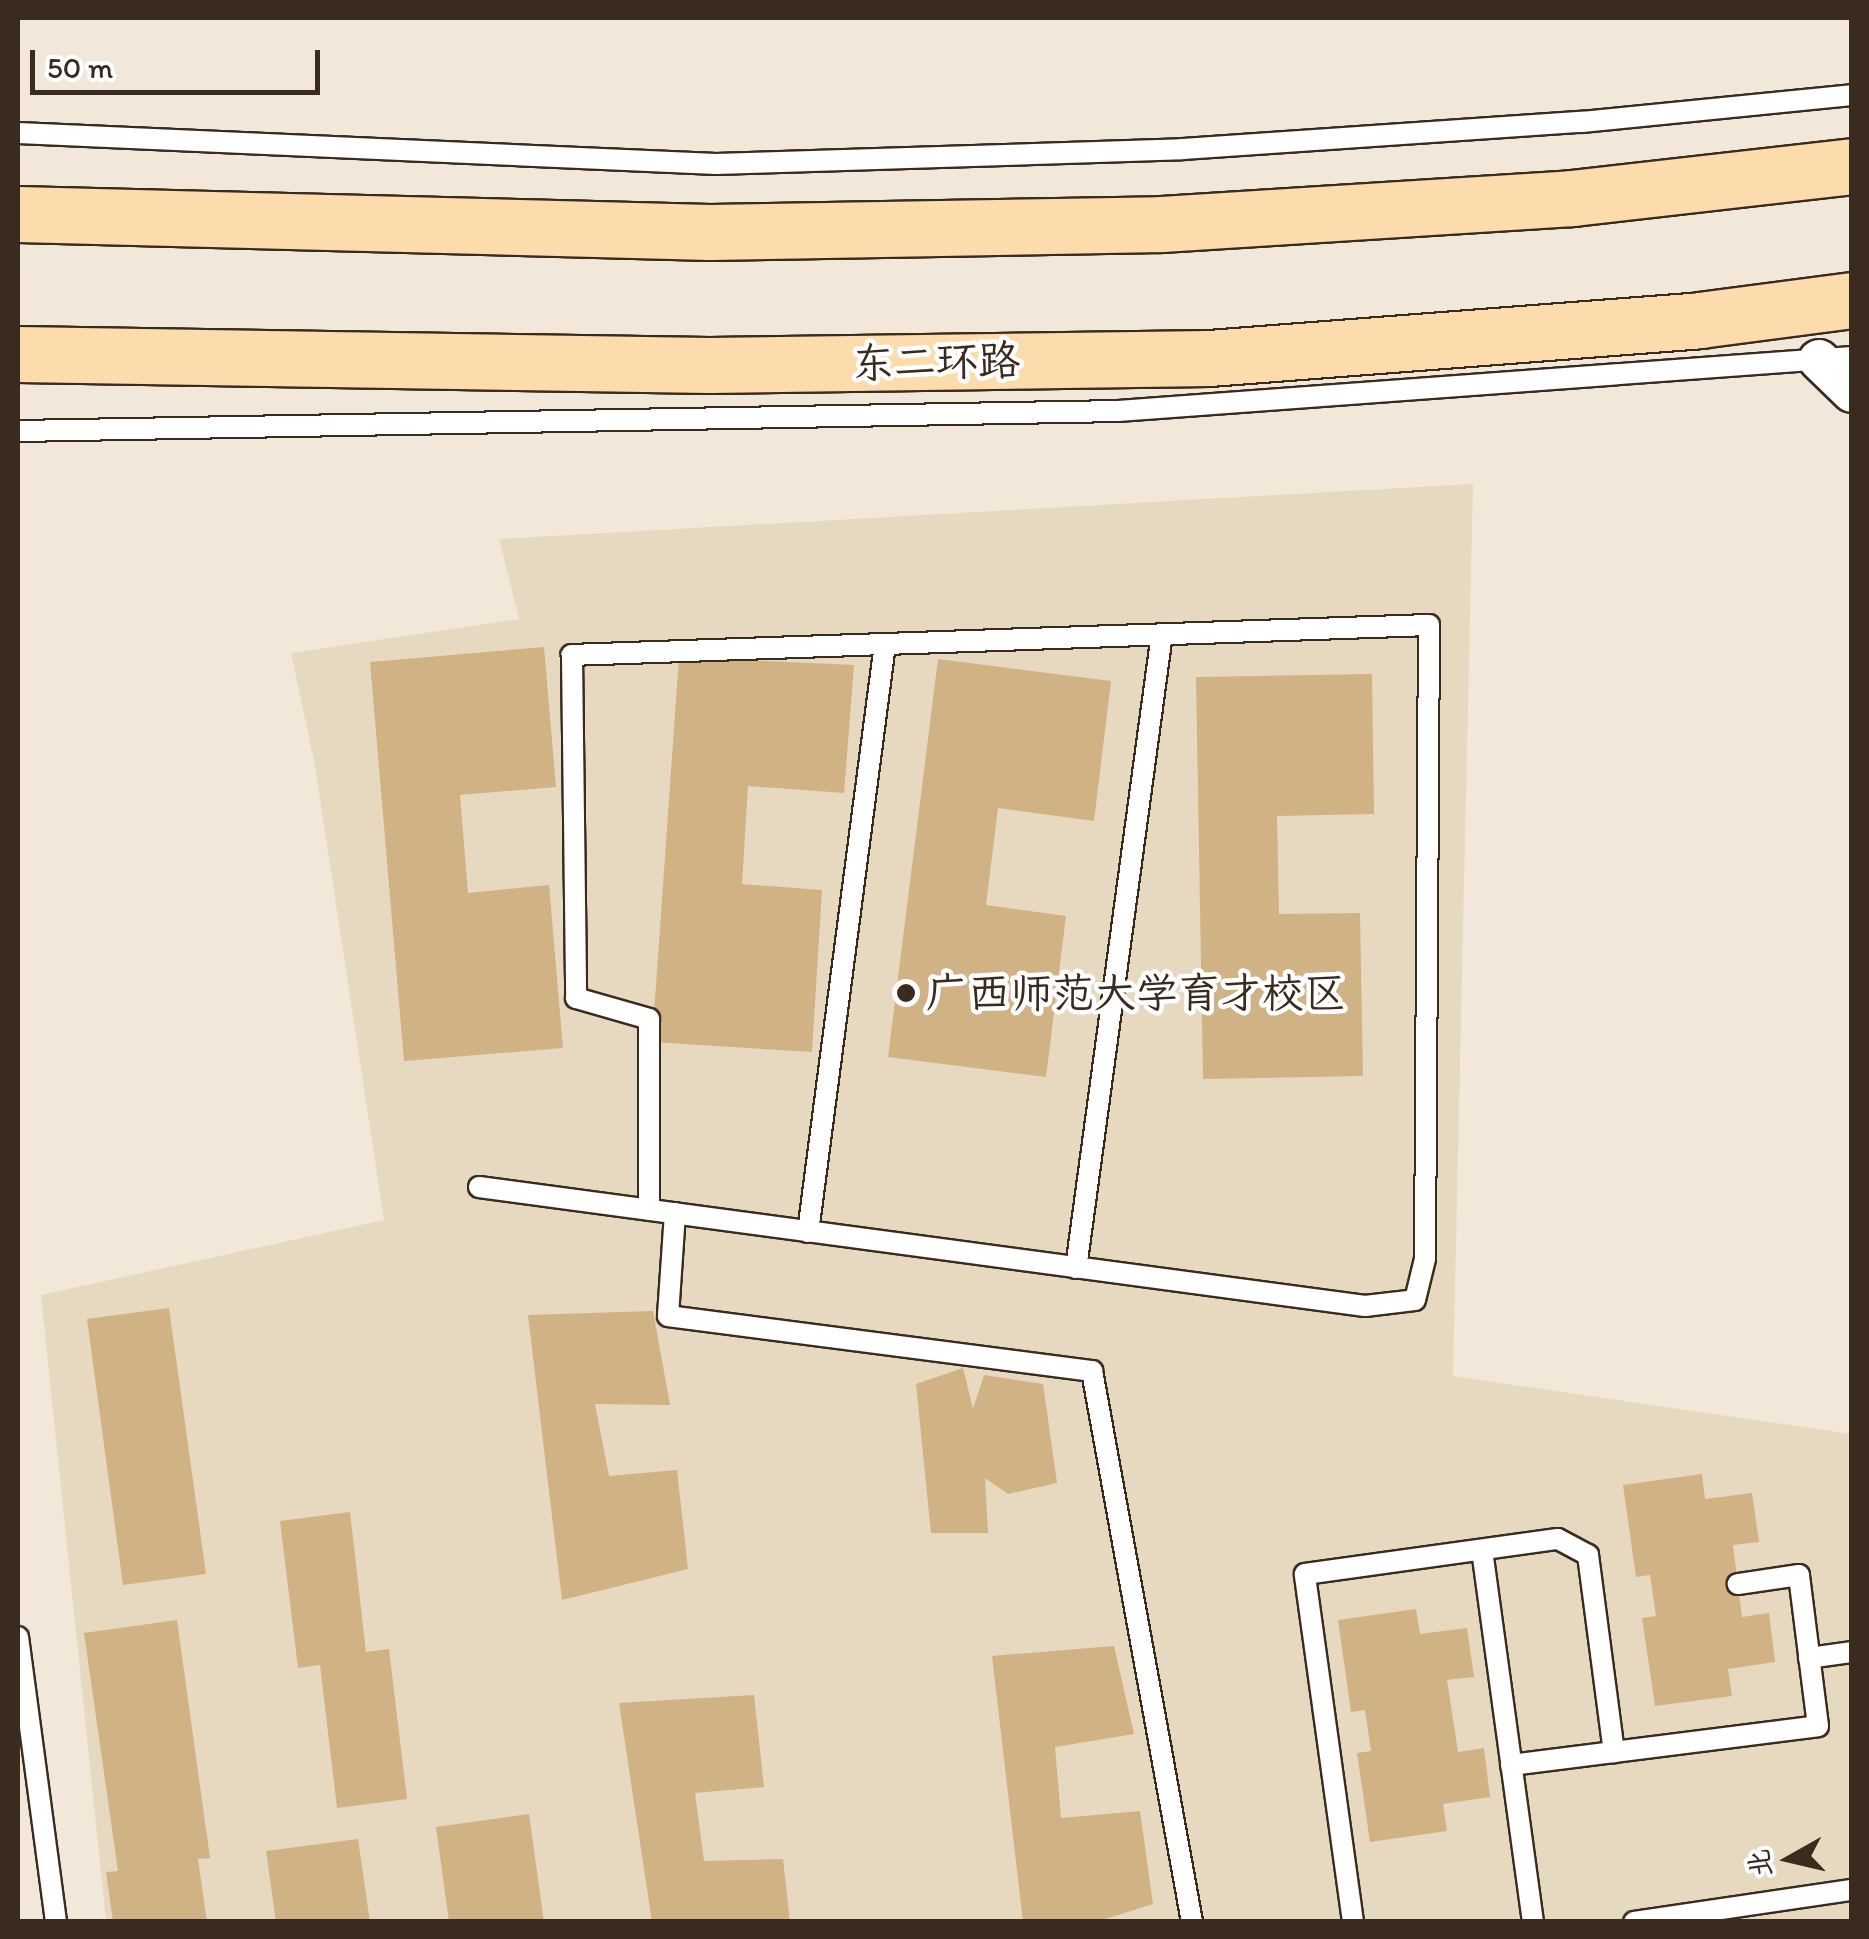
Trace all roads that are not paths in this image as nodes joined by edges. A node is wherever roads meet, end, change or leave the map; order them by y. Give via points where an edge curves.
1 (1852, 95) edge
2 (18, 133) edge
3 (1852, 166) edge
4 (18, 214) edge
5 (1852, 300) edge
6 (18, 354) edge
7 (1835, 359) edge
8 (1852, 392) edge
9 (18, 431) edge
10 (1162, 634) junction
11 (885, 644) junction
12 (479, 1187) dead end
13 (649, 1210) junction
14 (675, 1213) junction
15 (808, 1232) junction
16 (1076, 1268) junction
17 (1482, 1550) junction
18 (1738, 1584) dead end
19 (18, 1637) edge
20 (1852, 1652) edge
21 (1809, 1658) junction
22 (1614, 1752) junction
23 (1511, 1765) junction
24 (1852, 1890) edge
25 (56, 1922) edge
26 (1192, 1922) edge
27 (1353, 1922) edge
28 (1533, 1922) edge
29 (1634, 1922) edge

1 - 2 lane via 1582,122 1182,149 716,164
3 - 4 main road via 1572,198 1161,224 710,232
5 - 6 main road, 东二环路 via 1700,320 1208,358 709,366
7 - 8 street
7 - 9 lane via 1118,410
10 - 11 lane
10 - 16 lane
10 - 16 lane via 1429,625 1424,1259 1415,1300 1365,1306
11 - 13 lane via 572,655 576,998 649,1019
11 - 15 lane
12 - 13 lane
13 - 14 lane
14 - 15 lane
14 - 26 lane via 668,1316 1092,1371
15 - 16 lane
17 - 22 lane via 1558,1539 1588,1554
17 - 23 lane
17 - 27 lane via 1305,1574
18 - 21 lane via 1799,1575
19 - 25 lane
20 - 21 lane
21 - 22 lane via 1818,1726
22 - 23 lane
23 - 28 lane
24 - 29 lane

